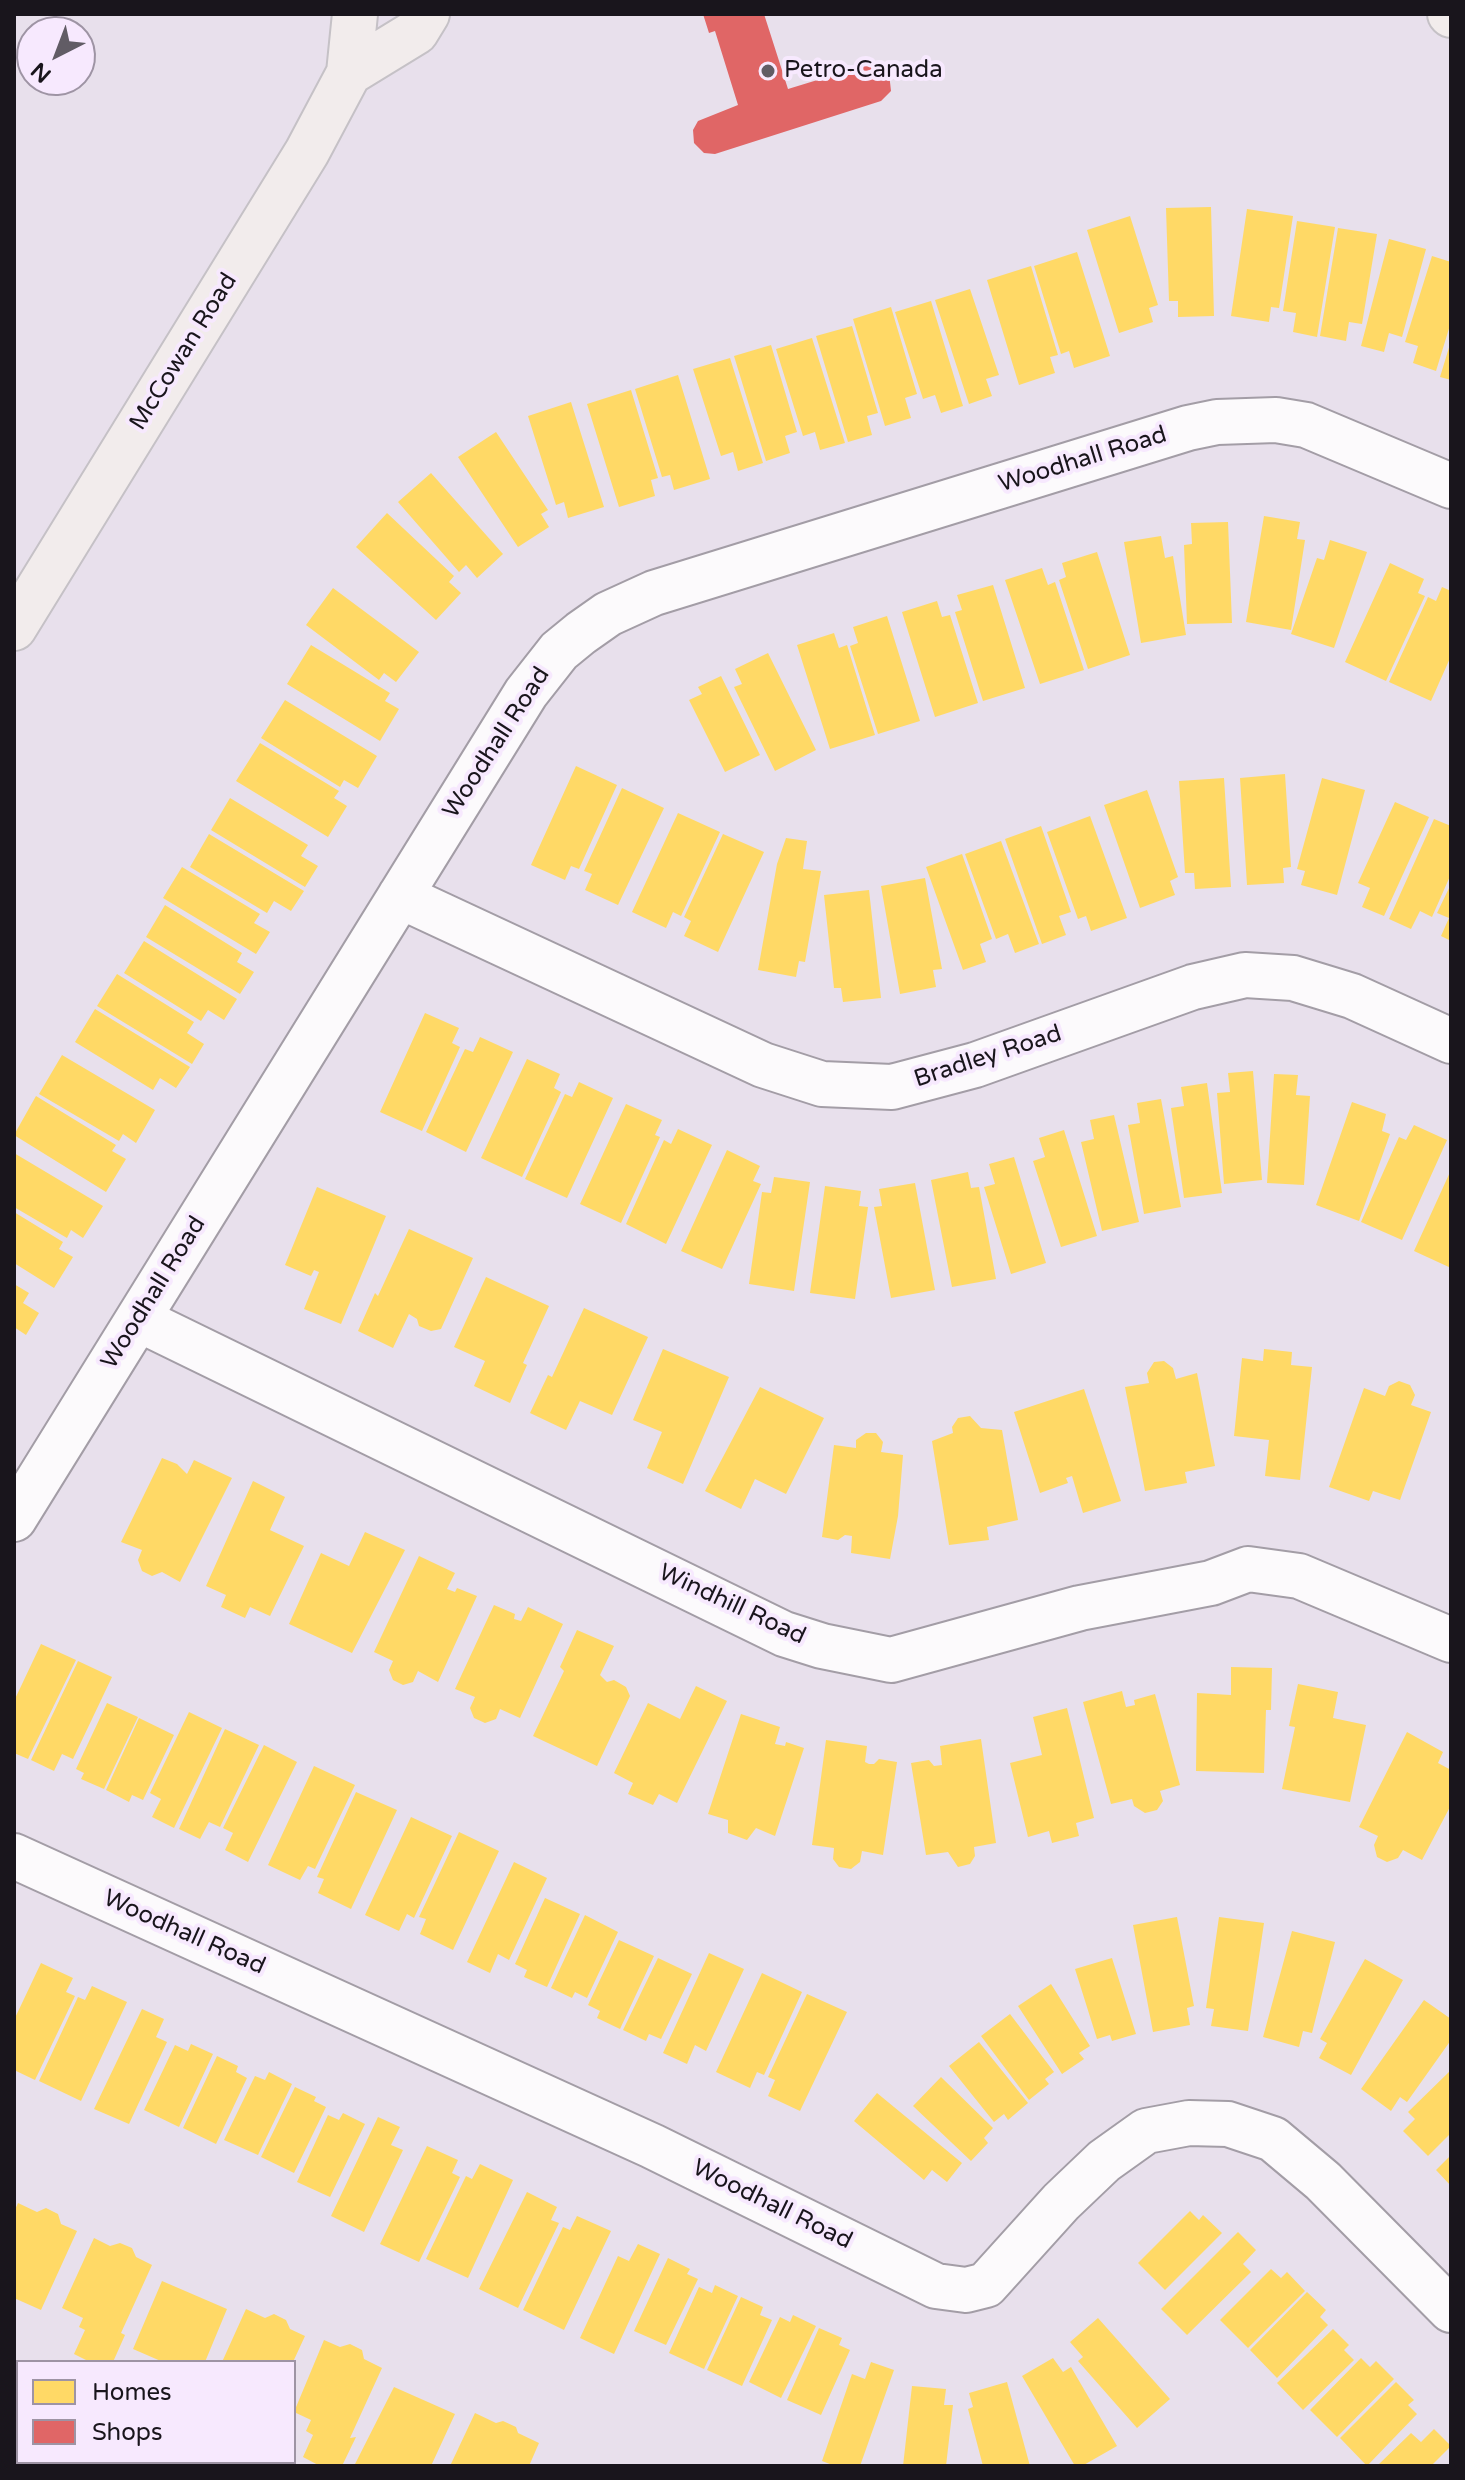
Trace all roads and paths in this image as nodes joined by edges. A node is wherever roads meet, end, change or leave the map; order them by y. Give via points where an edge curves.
1 (355, 14) edge
2 (427, 14) edge
3 (349, 73) junction
4 (1451, 486) edge
5 (14, 628) edge
6 (400, 896) junction
7 (1451, 1041) edge
8 (138, 1319) junction
9 (14, 1519) edge
10 (1451, 1640) edge
11 (14, 1856) edge
12 (1451, 2310) edge

1 - 3 main road, McCowan Road
2 - 3 main road via 416,32
3 - 5 main road, McCowan Road via 299,166
4 - 6 street, Woodhall Road via 1306,425 1217,422 642,598 581,633 541,671
6 - 7 street, Bradley Road via 763,1065 822,1084 892,1087 975,1065 1193,987 1245,975 1293,978 1352,996
6 - 8 street, Woodhall Road
8 - 9 street, Woodhall Road
8 - 10 street, Windhill Road via 784,1634 822,1646 891,1660 1080,1608 1211,1583 1248,1569 1299,1576
11 - 12 street, Woodhall Road via 652,2146 936,2286 966,2290 986,2285 1061,2202 1146,2131 1189,2123 1228,2124 1273,2139 1313,2172

